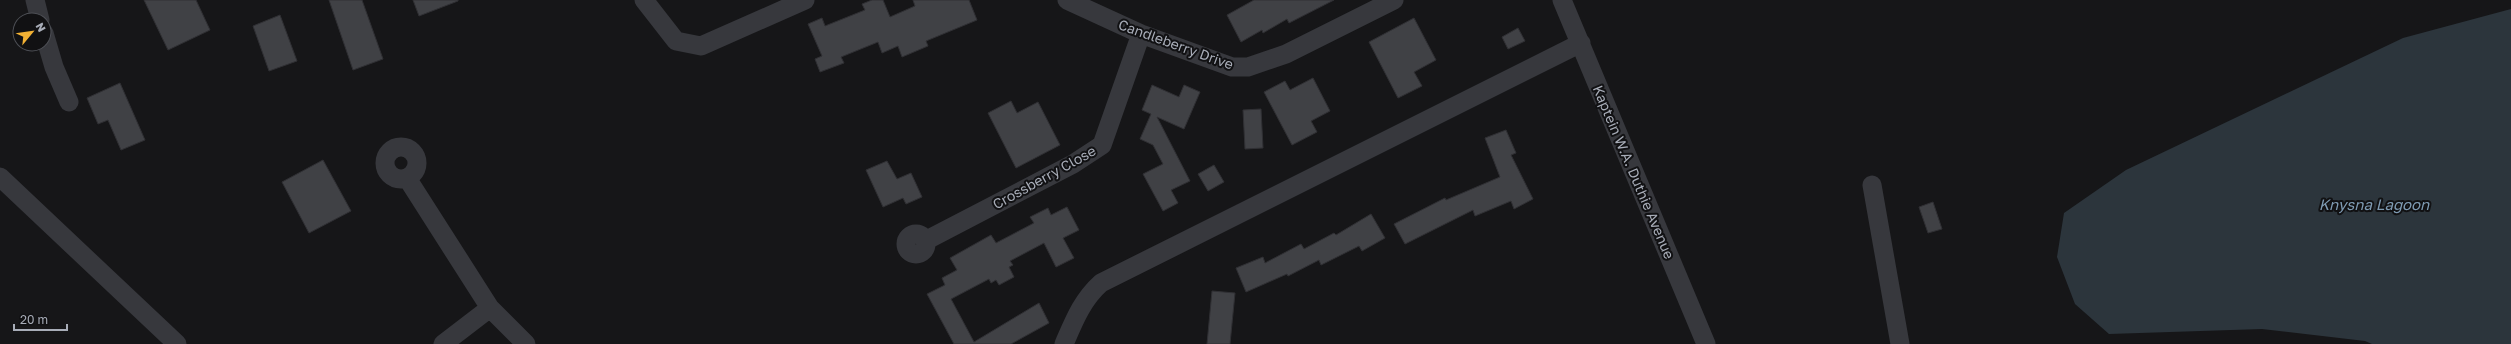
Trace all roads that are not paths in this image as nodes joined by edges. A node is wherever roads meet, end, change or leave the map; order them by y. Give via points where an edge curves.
1 (35, 0) edge
2 (644, 0) edge
3 (805, 0) edge
4 (1067, 0) edge
5 (1394, 0) edge
6 (1562, 0) edge
7 (38, 12) edge
8 (1141, 34) junction
9 (1580, 43) junction
10 (50, 52) edge
11 (69, 102) dead end
12 (0, 177) edge
13 (407, 178) dead end
14 (1872, 185) dead end
15 (925, 241) dead end
16 (490, 308) junction
17 (177, 344) edge
18 (444, 344) edge
19 (526, 344) edge
20 (1064, 344) edge
21 (1706, 344) edge
22 (1900, 344) edge

1 - 7 street
2 - 3 street via 676,41 701,46
4 - 8 street, Candleberry Drive
5 - 8 street, Candleberry Drive via 1286,54 1248,67 1232,66
6 - 9 street, Kaptein W.A. Duthie Avenue
8 - 15 street, Crossberry Close via 1102,145 1073,164
9 - 20 street via 1101,283 1088,295
9 - 21 street, Kaptein W.A. Duthie Avenue
10 - 11 street
12 - 17 street
13 - 16 street
14 - 22 street
16 - 18 street
16 - 19 street

